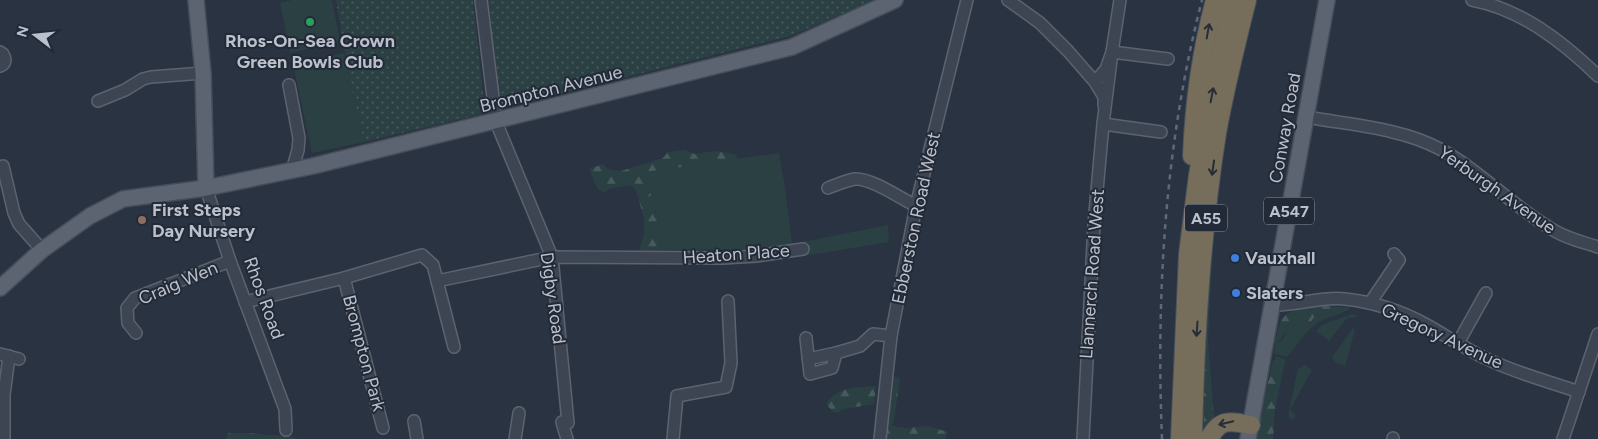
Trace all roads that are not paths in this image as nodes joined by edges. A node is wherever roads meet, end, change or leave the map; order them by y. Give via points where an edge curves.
1 (196, 0) edge
2 (481, 0) edge
3 (895, 0) edge
4 (967, 0) edge
5 (1008, 0) edge
6 (1120, 0) edge
7 (1215, 0) edge
8 (1232, 0) edge
9 (1247, 0) edge
10 (1328, 0) edge
11 (1472, 0) edge
12 (0, 52) edge
13 (1112, 52) junction
14 (1168, 59) dead end
15 (0, 66) edge
16 (203, 74) junction
17 (1598, 76) edge
18 (1094, 82) junction
19 (289, 85) dead end
20 (291, 97) junction
21 (279, 100) dead end
22 (98, 101) dead end
23 (1104, 110) junction
24 (1307, 117) junction
25 (496, 122) junction
26 (1103, 124) junction
27 (1161, 132) dead end
28 (3, 166) dead end
29 (292, 171) junction
30 (206, 188) junction
31 (828, 188) dead end
32 (916, 206) junction
33 (1598, 247) edge
34 (803, 249) dead end
35 (42, 250) junction
36 (1188, 254) junction
37 (1394, 254) dead end
38 (552, 257) junction
39 (230, 262) junction
40 (344, 278) junction
41 (437, 280) junction
42 (0, 288) edge
43 (1486, 293) dead end
44 (728, 301) dead end
45 (245, 302) junction
46 (1370, 303) junction
47 (1273, 305) junction
48 (136, 333) dead end
49 (1598, 334) edge
50 (891, 336) junction
51 (806, 338) dead end
52 (1458, 343) junction
53 (454, 348) dead end
54 (9, 357) edge
55 (1579, 392) junction
56 (519, 413) dead end
57 (414, 421) dead end
58 (383, 428) dead end
59 (286, 430) dead end
60 (1250, 432) edge
61 (4, 439) edge
62 (417, 439) edge
63 (515, 439) edge
64 (567, 439) edge
65 (673, 439) edge
66 (880, 439) edge
67 (1083, 439) edge
68 (1180, 439) edge
69 (1193, 439) edge
70 (1208, 439) edge
71 (1563, 439) edge

1 - 16 main road, Rhos Road
2 - 25 street, Digby Road
3 - 25 main road, Brompton Avenue via 792,47
4 - 32 street, Ebberston Road West
5 - 18 street via 1040,23
6 - 13 street, Llannerch Road West
36 -> 7 highway via 1193,132
36 -> 8 highway, A55 via 1198,175
9 -> 69 highway, A55 via 1219,124 1207,207 1200,272
10 - 24 main road, Conway Road / A547
11 - 17 street via 1506,10 1529,22 1557,40
12 - 15 street via 5,60
13 - 14 street
13 - 18 street, Llannerch Road West via 1106,69
13 - 23 street, Llannerch Road West
16 - 22 street via 151,77
16 - 30 main road, Rhos Road
18 - 23 street, Llannerch Road West via 1104,97
19 - 20 street
20 - 21 street
20 - 29 street via 299,138
23 - 26 street, Llannerch Road West
24 - 33 street, Yerburgh Avenue via 1421,140 1457,159 1556,232
24 - 47 main road, Conway Road / A547
25 - 29 main road, Brompton Avenue
25 - 38 street, Digby Road
26 - 27 street
26 - 67 street, Llannerch Road West
28 - 35 street via 18,224
29 - 30 main road, Brompton Avenue
30 - 35 main road, Brompton Avenue via 123,199 90,216
30 - 39 street, Rhos Road
31 - 32 street via 855,179 874,182
32 - 50 street, Ebberston Road West
34 - 38 street, Heaton Place via 722,258
35 - 42 main road, Brompton Avenue
36 - 68 highway, A55
37 - 46 street via 1399,260
38 - 41 street, Heaton Place
38 - 64 street, Digby Road
39 - 45 street, Rhos Road
39 - 48 street, Craig Wen via 135,298 127,308 128,323
40 - 41 street, Brompton Park via 422,255 433,265
40 - 45 street, Brompton Park
40 - 58 street, Brompton Park
41 - 53 street, Brompton Park
43 - 52 street
44 - 65 street via 731,363 726,388 677,396
45 - 59 street, Rhos Road via 285,409
46 - 47 street, Gregory Avenue via 1326,298
46 - 52 street, Gregory Avenue via 1405,314
47 - 60 main road, Conway Road / A547
49 - 55 street
50 - 51 street via 873,334 860,346 836,353 832,368 810,374
50 - 66 street, Ebberston Road West
52 - 55 street, Gregory Avenue via 1494,362
54 - 61 street via 4,395
55 - 71 street
56 - 63 street
57 - 62 street
60 -> 70 highway via 1227,422 1218,425

